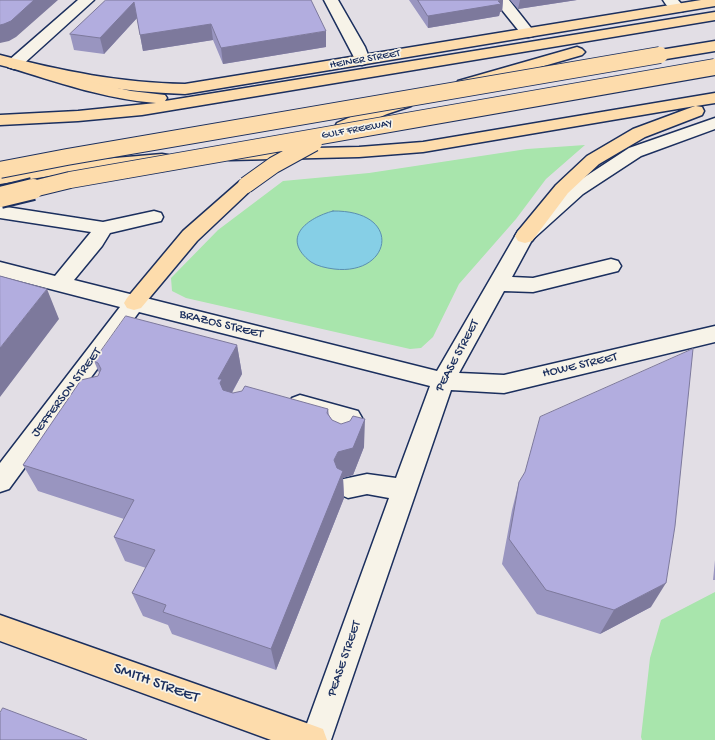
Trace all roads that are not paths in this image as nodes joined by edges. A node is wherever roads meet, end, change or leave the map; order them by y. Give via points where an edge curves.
1 (87, 0) edge
2 (331, 0) edge
3 (501, 0) edge
4 (715, 2) edge
5 (674, 4) edge
6 (710, 17) edge
7 (528, 33) junction
8 (715, 46) edge
9 (362, 60) junction
10 (7, 62) edge
11 (715, 67) edge
12 (715, 98) edge
13 (208, 100) junction
14 (715, 104) edge
15 (0, 120) edge
16 (715, 123) edge
17 (0, 170) edge
18 (0, 178) edge
19 (0, 197) edge
20 (0, 212) edge
21 (154, 218) dead end
22 (103, 228) junction
23 (526, 236) junction
24 (611, 266) dead end
25 (0, 269) edge
26 (60, 284) junction
27 (498, 284) junction
28 (134, 303) junction
29 (715, 334) edge
30 (443, 381) junction
31 (64, 396) junction
32 (89, 399) edge
33 (281, 399) edge
34 (342, 440) edge
35 (357, 480) dead end
36 (0, 482) edge
37 (404, 490) junction
38 (0, 628) edge
39 (312, 740) edge
40 (316, 740) edge

1 - 10 street
2 - 9 street
3 - 7 street
4 - 5 main road, HEINER STREET
5 - 7 main road, HEINER STREET
6 - 13 main road
6 - 28 main road, bridge via 522,67 381,110 343,127 274,165 246,185 190,236
7 - 9 main road, HEINER STREET
8 - 17 main road, GULF FREEWAY, bridge
9 - 10 main road, HEINER STREET via 185,89 151,89 107,84
10 - 13 main road via 131,96
11 - 19 main road, GULF FREEWAY, bridge via 70,180
12 - 18 main road via 423,147 359,152 181,157 64,168
13 - 15 main road via 135,111
14 - 23 main road via 640,133 593,160 562,189
16 - 23 street, PEASE STREET via 635,152 577,190
20 - 22 street
21 - 22 street
22 - 26 street
23 - 27 street, PEASE STREET
24 - 27 street via 533,285
25 - 26 street, BRAZOS STREET
26 - 28 street, BRAZOS STREET
27 - 30 street, PEASE STREET
28 - 30 street, BRAZOS STREET
28 - 31 street, JEFFERSON STREET
29 - 30 street, HOWE STREET via 504,384
30 - 37 street, PEASE STREET
31 - 32 street
31 - 36 street, JEFFERSON STREET
33 - 34 street via 350,418
35 - 37 street
37 - 40 street, PEASE STREET
38 - 39 main road, SMITH STREET

